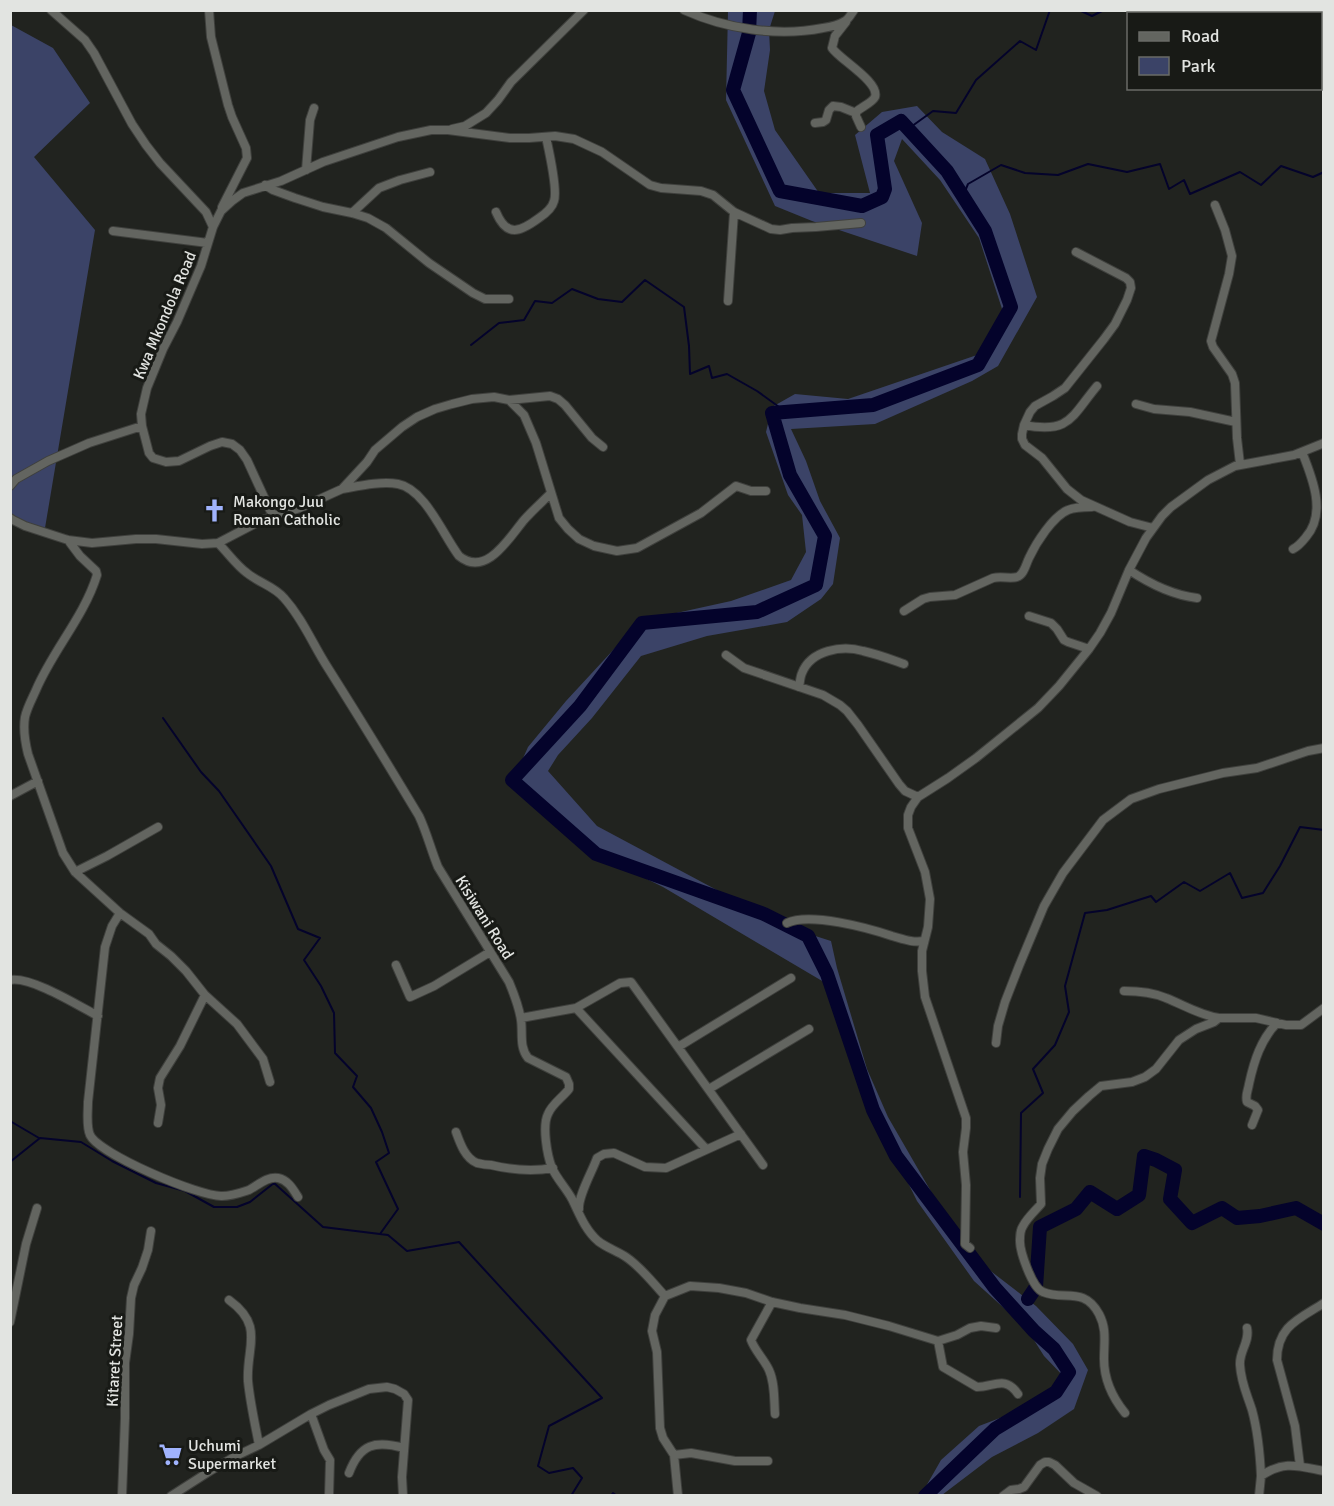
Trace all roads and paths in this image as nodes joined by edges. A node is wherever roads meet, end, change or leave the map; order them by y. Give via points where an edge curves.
1 (51, 10) edge
2 (209, 10) edge
3 (584, 10) edge
4 (684, 10) edge
5 (852, 11) edge
6 (847, 21) junction
7 (314, 108) dead end
8 (856, 113) junction
9 (815, 123) dead end
10 (861, 126) dead end
11 (448, 130) junction
12 (546, 137) junction
13 (306, 170) junction
14 (430, 172) dead end
15 (265, 185) junction
16 (1215, 205) dead end
17 (221, 211) junction
18 (496, 212) dead end
19 (734, 212) junction
20 (352, 213) junction
21 (861, 222) dead end
22 (213, 226) junction
23 (113, 231) dead end
24 (208, 243) junction
25 (1076, 252) dead end
26 (508, 300) dead end
27 (728, 301) dead end
28 (1097, 386) dead end
29 (509, 400) junction
30 (1136, 404) dead end
31 (1236, 422) junction
32 (142, 426) junction
33 (1024, 426) junction
34 (1323, 443) edge
35 (603, 447) dead end
36 (1302, 452) junction
37 (1240, 464) junction
38 (10, 486) edge
39 (342, 489) junction
40 (766, 491) dead end
41 (551, 494) junction
42 (1093, 507) junction
43 (275, 516) junction
44 (10, 518) edge
45 (1152, 528) junction
46 (68, 540) junction
47 (218, 543) junction
48 (1293, 549) dead end
49 (1129, 570) junction
50 (1197, 598) dead end
51 (904, 611) dead end
52 (1029, 616) dead end
53 (1089, 650) junction
54 (726, 655) dead end
55 (904, 664) dead end
56 (799, 687) junction
57 (1323, 747) edge
58 (38, 781) junction
59 (10, 796) edge
60 (918, 797) junction
61 (158, 827) dead end
62 (75, 872) junction
63 (120, 913) junction
64 (787, 923) dead end
65 (924, 941) junction
66 (490, 952) junction
67 (396, 965) dead end
68 (791, 978) dead end
69 (10, 980) edge
70 (1124, 991) dead end
71 (205, 994) junction
72 (576, 1008) junction
73 (1323, 1008) edge
74 (98, 1016) junction
75 (521, 1018) junction
76 (1219, 1018) junction
77 (1277, 1023) junction
78 (809, 1029) dead end
79 (996, 1043) dead end
80 (678, 1047) junction
81 (270, 1082) dead end
82 (709, 1089) junction
83 (158, 1123) dead end
84 (1252, 1125) dead end
85 (456, 1132) dead end
86 (741, 1134) junction
87 (706, 1149) junction
88 (763, 1165) dead end
89 (553, 1168) junction
90 (298, 1197) dead end
91 (37, 1208) dead end
92 (580, 1216) junction
93 (151, 1232) dead end
94 (970, 1248) dead end
95 (665, 1296) junction
96 (229, 1300) dead end
97 (772, 1302) junction
98 (1323, 1303) edge
99 (10, 1322) edge
100 (1247, 1328) dead end
101 (996, 1329) dead end
102 (938, 1341) junction
103 (1018, 1394) dead end
104 (1125, 1413) dead end
105 (311, 1414) junction
106 (775, 1414) dead end
107 (259, 1445) junction
108 (404, 1448) junction
109 (674, 1455) junction
110 (768, 1461) dead end
111 (1300, 1466) junction
112 (1323, 1471) edge
113 (349, 1473) dead end
114 (1261, 1476) junction
115 (185, 1492) edge
116 (122, 1496) edge
117 (171, 1496) edge
118 (329, 1496) edge
119 (404, 1496) edge
120 (678, 1496) edge
121 (1003, 1496) edge
122 (1097, 1496) edge
123 (1259, 1496) edge

1 - 22 street via 85,40 146,145 206,212
2 - 17 street, Kwa Mkondola Road via 211,37 231,117 247,158
3 - 11 street via 511,82 486,113 465,126
4 - 6 street via 713,21 773,32 804,32
5 - 6 street
6 - 8 street via 835,36 832,48 875,90 874,99
7 - 13 street
8 - 9 street via 832,106 826,120
8 - 10 street
11 - 12 street via 510,138
11 - 13 street via 398,137
12 - 18 street via 556,194 552,207 526,228 515,231 506,227
12 - 19 street via 574,139 602,152 650,185 701,191 713,195
13 - 15 street
14 - 20 street via 379,188
15 - 17 street via 243,193
15 - 20 street via 323,207
16 - 31 street via 1232,256 1211,341 1235,383
17 - 22 street, Kwa Mkondola Road
19 - 21 street via 780,230
19 - 27 street
20 - 26 street via 386,228 473,293 485,299
22 - 24 street, Kwa Mkondola Road
23 - 24 street
24 - 32 street, Kwa Mkondola Road via 192,289 147,388
25 - 33 street via 1126,278 1131,288 1111,331 1059,393 1035,406
28 - 33 street via 1066,423 1050,428
29 - 35 street via 550,396 558,399
29 - 39 street via 472,399 417,417 375,450
29 - 41 street via 531,428
30 - 31 street
31 - 37 street
32 - 38 street via 48,461
32 - 43 street, Kwa Mkondola Road via 149,453 166,462 179,461 222,442 232,444 247,460
33 - 42 street via 1025,445 1042,458 1071,493
34 - 36 street
36 - 37 street
36 - 48 street via 1314,485 1317,509 1311,531
37 - 45 street via 1183,497
39 - 41 street via 397,484 410,488 420,496 459,556 477,563 497,552
39 - 43 street
40 - 41 street via 736,486 683,523 637,548 618,551 579,539 559,518
42 - 45 street
42 - 51 street via 1076,508 1058,516 1019,577 993,578 955,595 923,599
43 - 47 street
44 - 46 street
45 - 49 street
46 - 47 street via 92,543 156,538
46 - 58 street via 97,575 83,609 42,676 25,717 25,743
47 - 66 street, Kisiwani Road via 246,573 283,596 300,619 420,816 438,867
49 - 50 street via 1165,590
49 - 53 street
52 - 53 street via 1050,623 1064,640
53 - 60 street via 1038,708 976,758
54 - 56 street via 744,668
55 - 56 street via 862,650 833,650 807,664
56 - 60 street via 823,695 848,711 899,784
57 - 79 street via 1257,768 1159,789 1131,799 1102,820 1044,906 1005,1002
58 - 59 street
58 - 62 street via 63,853
60 - 65 street via 908,815 908,828 925,872 930,899
61 - 62 street
62 - 63 street
63 - 71 street via 149,934
63 - 74 street via 105,947
64 - 65 street via 801,920 844,924 909,942
65 - 94 street via 926,997 966,1118 965,1244
66 - 67 street via 410,998
66 - 75 street, Kisiwani Road via 509,982
68 - 80 street
69 - 74 street via 29,981
70 - 76 street via 1166,998
71 - 81 street via 255,1047
71 - 83 street via 160,1078
72 - 75 street
72 - 80 street via 620,983 631,982
72 - 87 street
73 - 77 street via 1301,1025
74 - 90 street via 88,1102 89,1127 95,1140 155,1175 207,1194 234,1195 273,1178 284,1180
75 - 89 street, Kisiwani Road via 525,1055 562,1074 569,1084 546,1119
76 - 77 street via 1256,1018
76 - 104 street via 1179,1040 1145,1077 1101,1086 1081,1103 1058,1129 1042,1164 1041,1204 1023,1225 1021,1251 1036,1287 1041,1292 1087,1300 1098,1311 1104,1325 1105,1373 1114,1399
77 - 84 street via 1262,1043 1246,1095 1247,1102 1258,1110
78 - 82 street
80 - 82 street
82 - 86 street
85 - 89 street via 460,1145 476,1162 525,1171
86 - 87 street
86 - 88 street
87 - 92 street via 666,1168 645,1167 614,1153 604,1154 597,1158 578,1201
89 - 92 street, Kisiwani Road
91 - 99 street
92 - 95 street, Kisiwani Road via 598,1241 626,1257
93 - 116 street, Kitaret Street via 130,1298
95 - 97 street via 690,1286 703,1286
95 - 109 street via 652,1331 657,1352 660,1428
96 - 107 street via 246,1318 252,1335 248,1382
97 - 102 street via 845,1315
97 - 106 street via 751,1340 773,1380
98 - 111 street via 1292,1323 1278,1342 1277,1360 1295,1426
100 - 114 street via 1239,1363 1258,1438
101 - 102 street via 970,1328
102 - 103 street via 943,1367 977,1387 1000,1383 1010,1385
105 - 107 street
105 - 108 street via 369,1389 395,1389 408,1400
105 - 118 street via 330,1460
107 - 115 street via 227,1461
108 - 113 street via 384,1444 370,1447 361,1452
108 - 119 street
109 - 110 street via 691,1453 735,1461
109 - 120 street
111 - 112 street
111 - 114 street via 1280,1466
114 - 123 street
115 - 117 street
121 - 122 street via 1024,1487 1040,1465 1049,1462

